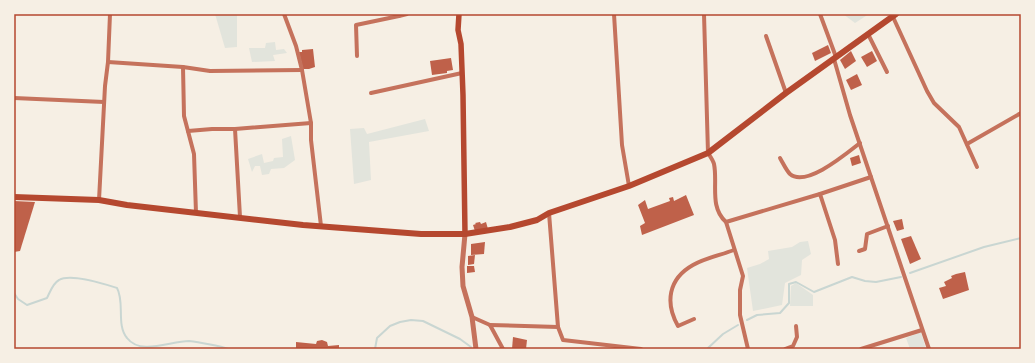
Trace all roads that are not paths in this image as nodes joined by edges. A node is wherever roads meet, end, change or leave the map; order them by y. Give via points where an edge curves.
1 (110, 14) edge
2 (284, 14) edge
3 (407, 14) edge
4 (459, 14) edge
5 (614, 14) edge
6 (704, 14) edge
7 (820, 14) edge
8 (399, 15) edge
9 (895, 15) edge
10 (868, 34) junction
11 (766, 36) dead end
12 (357, 56) dead end
13 (835, 58) junction
14 (108, 62) junction
15 (183, 67) junction
16 (302, 70) junction
17 (887, 72) dead end
18 (462, 73) junction
19 (371, 93) dead end
20 (786, 93) junction
21 (14, 98) edge
22 (104, 102) junction
23 (1021, 113) edge
24 (311, 123) junction
25 (235, 130) junction
26 (188, 131) junction
27 (860, 143) junction
28 (967, 144) junction
29 (708, 153) junction
30 (780, 158) dead end
31 (977, 167) dead end
32 (871, 177) junction
33 (629, 186) junction
34 (820, 194) junction
35 (14, 197) edge
36 (99, 200) junction
37 (196, 212) junction
38 (549, 213) junction
39 (240, 217) junction
40 (726, 222) junction
41 (321, 226) junction
42 (888, 226) junction
43 (465, 234) junction
44 (734, 250) junction
45 (859, 252) dead end
46 (838, 264) dead end
47 (472, 317) junction
48 (694, 318) dead end
49 (490, 324) junction
50 (796, 326) dead end
51 (558, 327) junction
52 (922, 330) junction
53 (476, 349) edge
54 (503, 349) edge
55 (641, 349) edge
56 (748, 349) edge
57 (785, 349) edge
58 (860, 349) edge
59 (929, 349) edge

1 - 14 street
2 - 16 street
3 - 8 street
4 - 18 main road
5 - 33 street via 622,146
6 - 29 street
7 - 13 street
8 - 12 street via 356,25
9 - 10 main road
9 - 28 street via 934,103 959,127
10 - 13 main road
10 - 17 street
11 - 20 street
13 - 20 main road
13 - 27 street
14 - 15 street
14 - 22 street
15 - 16 street via 210,71
15 - 26 street via 184,116
16 - 24 street
18 - 19 street
18 - 43 main road
20 - 29 main road
21 - 22 street
22 - 36 street
23 - 28 street
24 - 25 street
24 - 41 street
25 - 26 street
25 - 39 street
26 - 37 street via 194,154
27 - 30 street via 820,171 802,178 790,174
27 - 32 street
28 - 31 street
29 - 33 main road
29 - 40 street via 714,163 714,193 717,206
32 - 34 street
32 - 42 street
33 - 38 main road
34 - 40 street
34 - 46 street via 835,240
35 - 36 main road
36 - 37 main road
37 - 39 main road
38 - 43 main road via 530,222
38 - 51 street
39 - 41 main road
40 - 44 street
41 - 43 main road via 421,234
42 - 45 street via 867,234 865,248
42 - 52 street
43 - 47 street via 463,286
44 - 48 street via 694,265 682,273 672,287 670,302 678,326
44 - 56 street via 743,276 740,314
47 - 49 street
47 - 53 street
49 - 51 street
49 - 54 street
50 - 57 street via 797,337 793,346
51 - 55 street via 563,340
52 - 58 street
52 - 59 street

